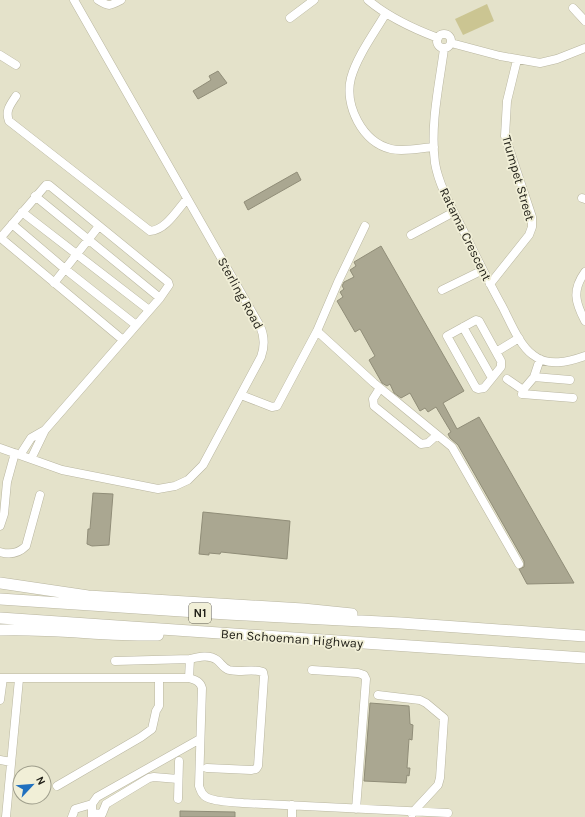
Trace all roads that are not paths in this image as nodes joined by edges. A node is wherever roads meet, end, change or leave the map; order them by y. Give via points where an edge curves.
1 (74, 0) edge
2 (98, 0) edge
3 (121, 0) edge
4 (314, 0) edge
5 (368, 0) edge
6 (573, 8) dead end
7 (386, 13) junction
8 (290, 18) dead end
9 (585, 21) edge
10 (438, 38) junction
11 (451, 43) junction
12 (585, 48) edge
13 (444, 49) junction
14 (0, 55) edge
15 (517, 60) junction
16 (16, 65) dead end
17 (16, 96) dead end
18 (434, 147) junction
19 (36, 196) junction
20 (187, 199) junction
21 (22, 212) junction
22 (454, 212) junction
23 (12, 224) junction
24 (99, 226) junction
25 (365, 226) dead end
26 (411, 235) dead end
27 (88, 240) junction
28 (76, 255) junction
29 (65, 269) junction
30 (483, 270) junction
31 (585, 272) edge
32 (54, 283) junction
33 (490, 284) junction
34 (442, 290) dead end
35 (160, 298) junction
36 (149, 310) junction
37 (585, 321) edge
38 (136, 325) junction
39 (463, 327) junction
40 (317, 331) junction
41 (519, 338) junction
42 (123, 340) junction
43 (496, 352) junction
44 (585, 356) edge
45 (540, 359) junction
46 (534, 377) junction
47 (492, 378) junction
48 (507, 379) dead end
49 (570, 380) dead end
50 (380, 388) junction
51 (523, 390) junction
52 (241, 395) junction
53 (573, 398) dead end
54 (45, 430) junction
55 (437, 435) junction
56 (0, 448) edge
57 (17, 454) junction
58 (31, 459) junction
59 (4, 480) edge
60 (40, 495) dead end
61 (0, 526) edge
62 (0, 552) edge
63 (519, 564) dead end
64 (0, 583) edge
65 (0, 588) edge
66 (88, 596) junction
67 (0, 599) edge
68 (0, 618) edge
69 (401, 623) junction
70 (0, 630) edge
71 (197, 631) junction
72 (585, 636) edge
73 (585, 658) edge
74 (190, 659) junction
75 (115, 661) dead end
76 (312, 670) dead end
77 (2, 678) edge
78 (156, 678) junction
79 (189, 678) junction
80 (19, 679) junction
81 (378, 695) dead end
82 (0, 700) edge
83 (200, 739) junction
84 (0, 760) edge
85 (179, 761) dead end
86 (11, 762) junction
87 (208, 768) dead end
88 (178, 779) junction
89 (57, 786) dead end
90 (178, 799) dead end
91 (92, 804) junction
92 (292, 805) junction
93 (356, 809) junction
94 (448, 813) dead end
95 (92, 815) edge
96 (412, 815) edge
97 (6, 817) edge
98 (72, 817) edge
99 (292, 817) edge

1 - 20 street, Sterling Road
2 - 3 street via 112,5
4 - 8 street
5 - 7 street
6 - 9 street
7 - 10 street
7 - 18 street via 354,70 349,90 352,109 364,130 383,146 392,149
10 - 11 street via 447,35
10 - 13 street via 438,44
11 - 13 street
11 - 15 street
12 - 15 street via 545,62
13 - 18 street, Ratama Crescent via 434,125
14 - 16 street
15 - 33 street, Trumpet Street via 507,101 506,136 532,217 532,227 530,235
17 - 20 street via 7,110 9,122 150,231 164,226
18 - 22 street, Ratama Crescent via 437,174
19 - 21 street
19 - 24 street via 44,186 49,185
19 - 27 street
20 - 52 street, Sterling Road via 263,334 264,348 261,357
21 - 23 street
21 - 28 street
22 - 26 street
22 - 30 street, Ratama Crescent
23 - 29 street
23 - 32 street via 2,239
24 - 27 street
24 - 35 street via 168,282 169,286
25 - 40 street
27 - 28 street
27 - 35 street
28 - 29 street
28 - 36 street
29 - 32 street
29 - 38 street
30 - 33 street, Ratama Crescent
30 - 34 street
31 - 37 street via 579,280 576,298
32 - 42 street
33 - 41 street, Ratama Crescent
35 - 36 street
36 - 38 street
38 - 42 street
39 - 43 street via 477,320
39 - 47 street
39 - 47 street via 449,334 447,338 478,390 484,388
40 - 50 street
40 - 52 street via 278,406 272,407
41 - 43 street
41 - 45 street, Ratama Crescent via 527,350
42 - 54 street
43 - 47 street via 501,367
44 - 45 street via 559,362
45 - 46 street
46 - 49 street
46 - 51 street
48 - 51 street
50 - 55 street
50 - 55 street via 373,399 374,406 393,422 421,444 428,443
51 - 53 street via 522,395
52 - 58 street, Sterling Road via 203,466 188,480 175,486 158,489 137,486 62,470
54 - 57 street via 32,438
54 - 58 street
55 - 63 street via 456,452
56 - 57 street, Sterling Road
57 - 58 street, Sterling Road
57 - 59 street
59 - 61 street via 4,514
60 - 62 street via 26,546 20,552
64 - 66 highway
65 - 66 highway
66 - 69 highway via 303,609 365,615
67 - 69 highway, Ben Schoeman Highway / N1
68 - 71 highway, Ben Schoeman Highway / N1
69 - 72 highway, Ben Schoeman Highway
70 - 71 highway via 31,629 135,635
71 - 73 highway, Ben Schoeman Highway
74 - 75 street
74 - 79 street
74 - 87 street via 200,656 213,658 229,670 258,671 263,672 264,677 258,766 251,770
76 - 93 street via 358,673 366,679
77 - 80 street
77 - 82 street
78 - 79 street
78 - 80 street
78 - 89 street via 156,711 152,729
79 - 83 street via 197,680 202,688
80 - 86 street
81 - 96 street via 426,702 444,718 438,785
83 - 91 street via 97,797
83 - 92 street via 199,786 205,797 243,803
84 - 86 street
85 - 88 street
86 - 97 street
88 - 90 street
88 - 95 street via 152,777 106,804 102,814
91 - 95 street
91 - 98 street via 75,809
92 - 93 street
92 - 99 street
93 - 96 street
94 - 96 street

